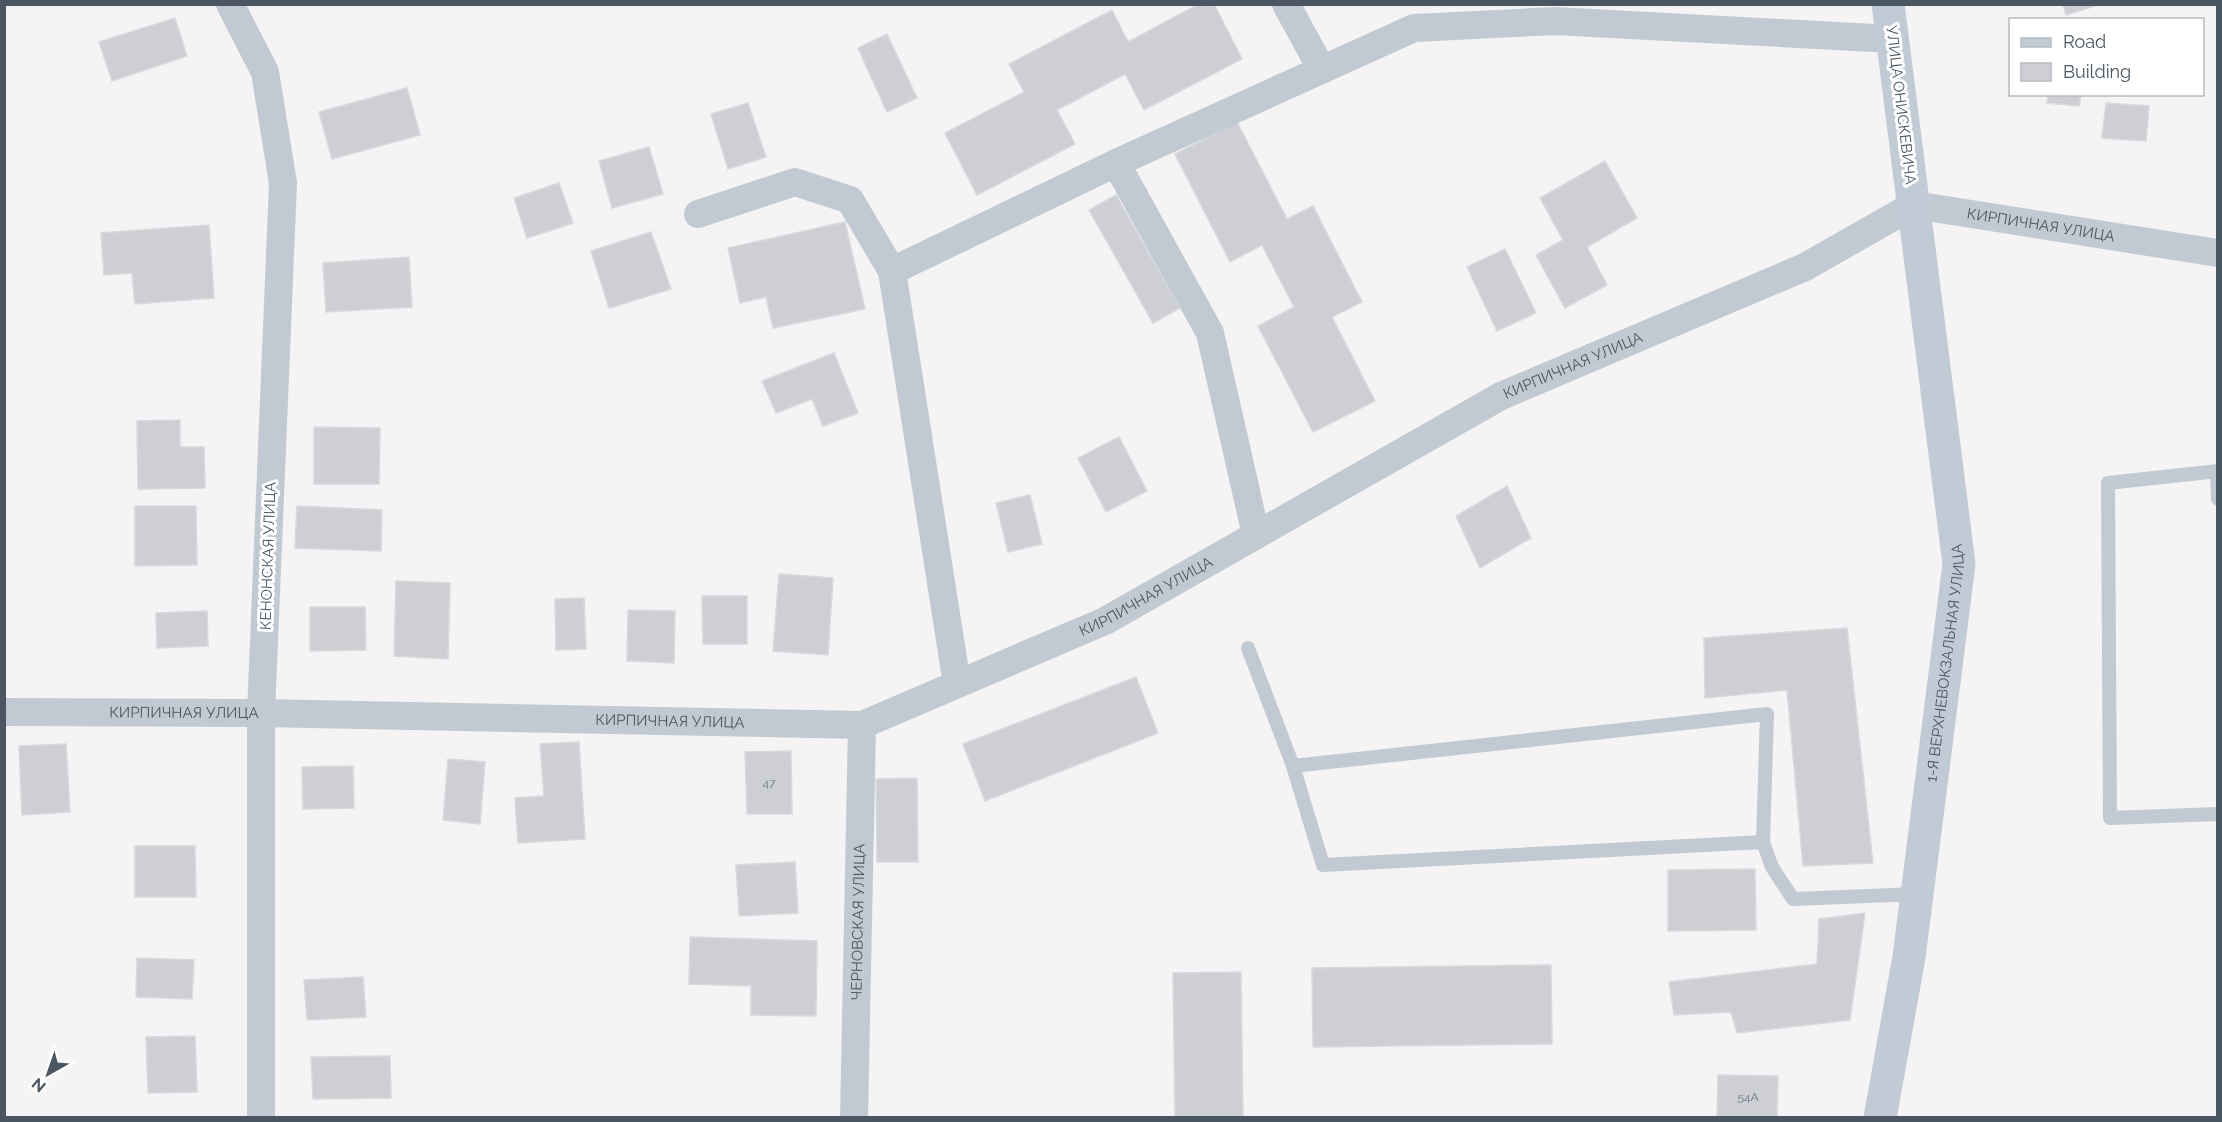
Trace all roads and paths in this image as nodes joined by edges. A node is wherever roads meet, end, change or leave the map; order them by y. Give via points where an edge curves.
1 (230, 4) edge
2 (1286, 4) edge
3 (1888, 4) edge
4 (1893, 39) junction
5 (1322, 70) junction
6 (1116, 163) junction
7 (1914, 205) junction
8 (698, 214) dead end
9 (2217, 253) edge
10 (892, 271) junction
11 (2217, 471) edge
12 (2217, 499) edge
13 (1256, 535) junction
14 (1248, 648) dead end
15 (957, 684) junction
16 (4, 712) edge
17 (261, 713) junction
18 (862, 725) junction
19 (1293, 766) junction
20 (2217, 814) edge
21 (1763, 842) junction
22 (1917, 894) junction
23 (261, 1118) edge
24 (854, 1118) edge
25 (1880, 1118) edge

1 - 17 street, КЕНОНСКАЯ УЛИЦА via 265,72 283,183
2 - 5 street
3 - 4 street, УЛИЦА ОНИСКЕВИЧА
4 - 5 street via 1555,21 1414,28
4 - 7 street, УЛИЦА ОНИСКЕВИЧА
5 - 6 street
6 - 10 street
6 - 13 street via 1210,333
7 - 9 street, КИРПИЧНАЯ УЛИЦА
7 - 13 street, КИРПИЧНАЯ УЛИЦА via 1805,267 1501,396
7 - 22 street, 1-Я ВЕРХНЕВОКЗАЛЬНАЯ УЛИЦА via 1959,564
8 - 10 street via 795,182 850,200
10 - 15 street
11 - 12 lane
11 - 20 lane via 2108,483 2110,818
13 - 15 street, КИРПИЧНАЯ УЛИЦА via 1105,621
14 - 19 lane
15 - 18 street, КИРПИЧНАЯ УЛИЦА
16 - 17 street, КИРПИЧНАЯ УЛИЦА
17 - 18 street, КИРПИЧНАЯ УЛИЦА
17 - 23 street, КЕНОНСКАЯ УЛИЦА
18 - 24 street, ЧЕРНОВСКАЯ УЛИЦА
19 - 21 lane via 1323,865
19 - 21 lane via 1767,714
21 - 22 lane via 1772,867 1793,899
22 - 25 street, 1-Я ВЕРХНЕВОКЗАЛЬНАЯ УЛИЦА

